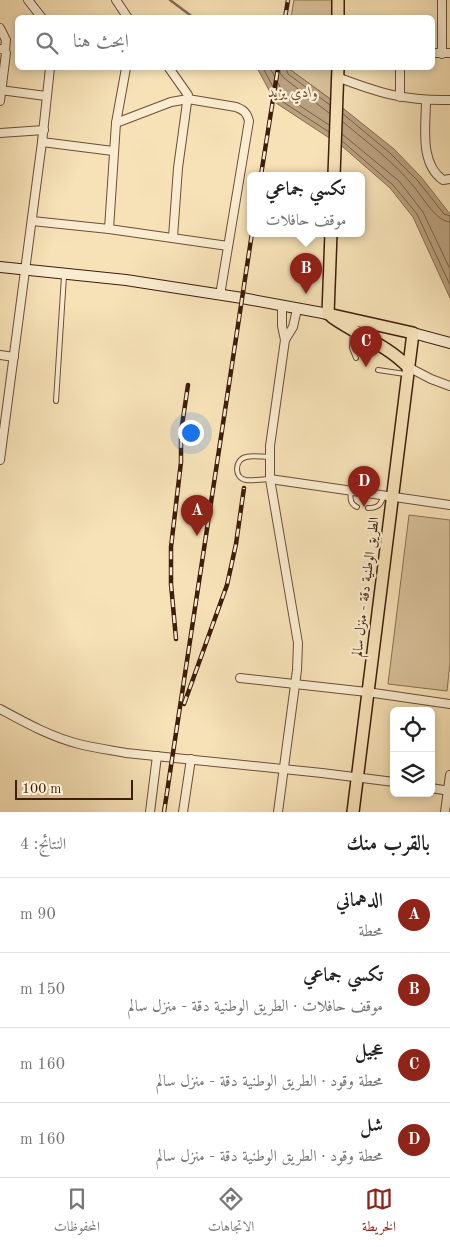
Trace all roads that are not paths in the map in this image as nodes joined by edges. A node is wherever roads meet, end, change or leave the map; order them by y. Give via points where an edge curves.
1 (28, 0) edge
2 (116, 0) edge
3 (338, 0) edge
4 (442, 0) edge
5 (40, 15) edge
6 (126, 15) edge
7 (338, 15) edge
8 (0, 28) edge
9 (3, 50) edge
10 (446, 54) edge
11 (50, 70) edge
12 (126, 70) edge
13 (171, 70) edge
14 (400, 70) edge
15 (338, 72) edge
16 (1, 90) edge
17 (46, 96) junction
18 (400, 97) junction
19 (188, 98) junction
20 (0, 100) edge
21 (426, 100) junction
22 (450, 100) edge
23 (116, 123) junction
24 (44, 130) junction
25 (0, 133) edge
26 (42, 142) junction
27 (113, 151) junction
28 (334, 172) edge
29 (450, 179) edge
30 (32, 221) junction
31 (109, 228) junction
32 (173, 237) junction
33 (331, 237) edge
34 (228, 246) junction
35 (0, 267) edge
36 (25, 270) junction
37 (64, 273) junction
38 (220, 295) junction
39 (282, 306) junction
40 (298, 309) junction
41 (328, 314) junction
42 (352, 325) junction
43 (413, 333) junction
44 (285, 340) junction
45 (450, 342) edge
46 (0, 354) edge
47 (14, 357) junction
48 (356, 358) dead end
49 (378, 370) dead end
50 (408, 371) junction
51 (450, 386) edge
52 (56, 401) dead end
53 (2, 432) edge
54 (269, 457) junction
55 (0, 460) edge
56 (270, 479) junction
57 (351, 491) junction
58 (388, 496) junction
59 (450, 505) edge
60 (357, 507) dead end
61 (368, 508) dead end
62 (240, 678) dead end
63 (295, 685) junction
64 (368, 692) junction
65 (450, 704) edge
66 (0, 709) edge
67 (157, 756) junction
68 (191, 759) junction
69 (284, 770) junction
70 (450, 775) edge
71 (357, 777) junction
72 (390, 781) edge
73 (435, 789) edge
74 (449, 791) edge
75 (150, 812) edge
76 (183, 812) edge
77 (278, 812) edge
78 (353, 812) edge
79 (445, 812) edge

1 - 5 street
2 - 6 street
3 - 7 main road
4 - 10 street
8 - 9 street via 6,40
9 - 16 street via 6,53
11 - 17 street
12 - 23 street
13 - 19 street via 187,91
14 - 18 street
15 - 18 street via 388,95
15 - 28 main road
16 - 17 street
16 - 20 street
17 - 24 street
18 - 21 street
19 - 23 street
19 - 32 street
19 - 34 street via 236,107 247,114 249,121
21 - 22 street
21 - 29 street via 428,157 437,175 443,180
23 - 27 street
24 - 25 street
24 - 26 street
26 - 27 street
26 - 30 street
27 - 31 street
30 - 31 street
30 - 36 street
31 - 32 street
32 - 34 street
33 - 41 main road
34 - 38 street
35 - 36 main road
36 - 37 main road
36 - 47 street
37 - 38 main road
37 - 52 lane
38 - 39 main road
39 - 40 main road
39 - 44 street
40 - 41 main road
40 - 44 street
41 - 42 main road
42 - 43 main road
42 - 48 lane via 352,348
42 - 50 main road via 392,351
43 - 45 main road
43 - 50 main road, الطريق الوطنية دقة - منزل سالم
44 - 54 street
46 - 47 street
47 - 53 street
49 - 50 lane
50 - 51 street
50 - 58 main road, الطريق الوطنية دقة - منزل سالم via 400,442
53 - 55 street
54 - 56 street
54 - 56 lane via 246,457 237,466 239,475 246,480
56 - 57 street
56 - 63 street via 298,643
57 - 58 street
57 - 60 lane via 351,502
58 - 59 street
58 - 61 lane via 379,506
58 - 64 main road, الطريق الوطنية دقة - منزل سالم
62 - 63 street
63 - 64 street
63 - 69 street
64 - 65 street
64 - 71 main road, الطريق الوطنية دقة - منزل سالم
66 - 67 street via 42,731 79,744
67 - 68 street
67 - 75 street
68 - 69 street
68 - 76 street
69 - 71 street
69 - 77 street
70 - 74 street
71 - 72 street
71 - 78 main road, الطريق الوطنية دقة - منزل سالم
73 - 74 street
74 - 79 street

